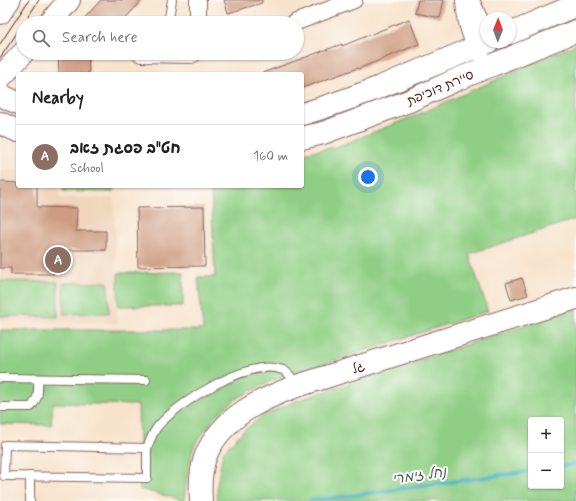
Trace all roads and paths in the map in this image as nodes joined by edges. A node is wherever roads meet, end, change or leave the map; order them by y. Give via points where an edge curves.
1 (69, 0) edge
2 (172, 0) edge
3 (198, 0) edge
4 (354, 0) edge
5 (464, 0) edge
6 (471, 0) edge
7 (576, 5) edge
8 (56, 16) edge
9 (169, 16) edge
10 (198, 16) edge
11 (304, 19) edge
12 (480, 26) edge
13 (516, 30) edge
14 (576, 31) edge
15 (480, 38) edge
16 (480, 43) edge
17 (486, 48) edge
18 (17, 60) edge
19 (23, 60) edge
20 (489, 66) junction
21 (26, 72) edge
22 (0, 78) edge
23 (0, 95) edge
24 (16, 102) edge
25 (304, 113) edge
26 (0, 124) edge
27 (16, 129) edge
28 (304, 138) edge
29 (576, 298) edge
30 (0, 378) edge
31 (38, 379) junction
32 (146, 380) dead end
33 (297, 386) junction
34 (0, 407) edge
35 (147, 448) junction
36 (30, 476) junction
37 (30, 501) edge
38 (201, 501) edge

1 - 8 main road
2 - 9 lane
3 - 10 street
4 - 11 street
5 - 15 street via 469,30
6 - 12 street
7 - 13 main road
14 - 20 main road, סיירת דוכיפת
16 - 25 main road, סיירת דוכיפת via 370,91
17 - 20 street
18 - 22 main road
19 - 21 main road
20 - 28 main road, סיירת דוכיפת via 409,101
23 - 24 main road
26 - 27 main road
29 - 33 main road, גל
30 - 31 lane
31 - 32 lane
31 - 34 lane via 37,400 31,407
33 - 35 lane via 283,370 274,368 246,372 225,380 204,391 168,417 157,427
33 - 38 main road, גל via 255,404 241,413 216,437 206,456 200,486
35 - 36 lane via 147,478
35 - 36 lane via 5,445 4,476
36 - 37 lane

